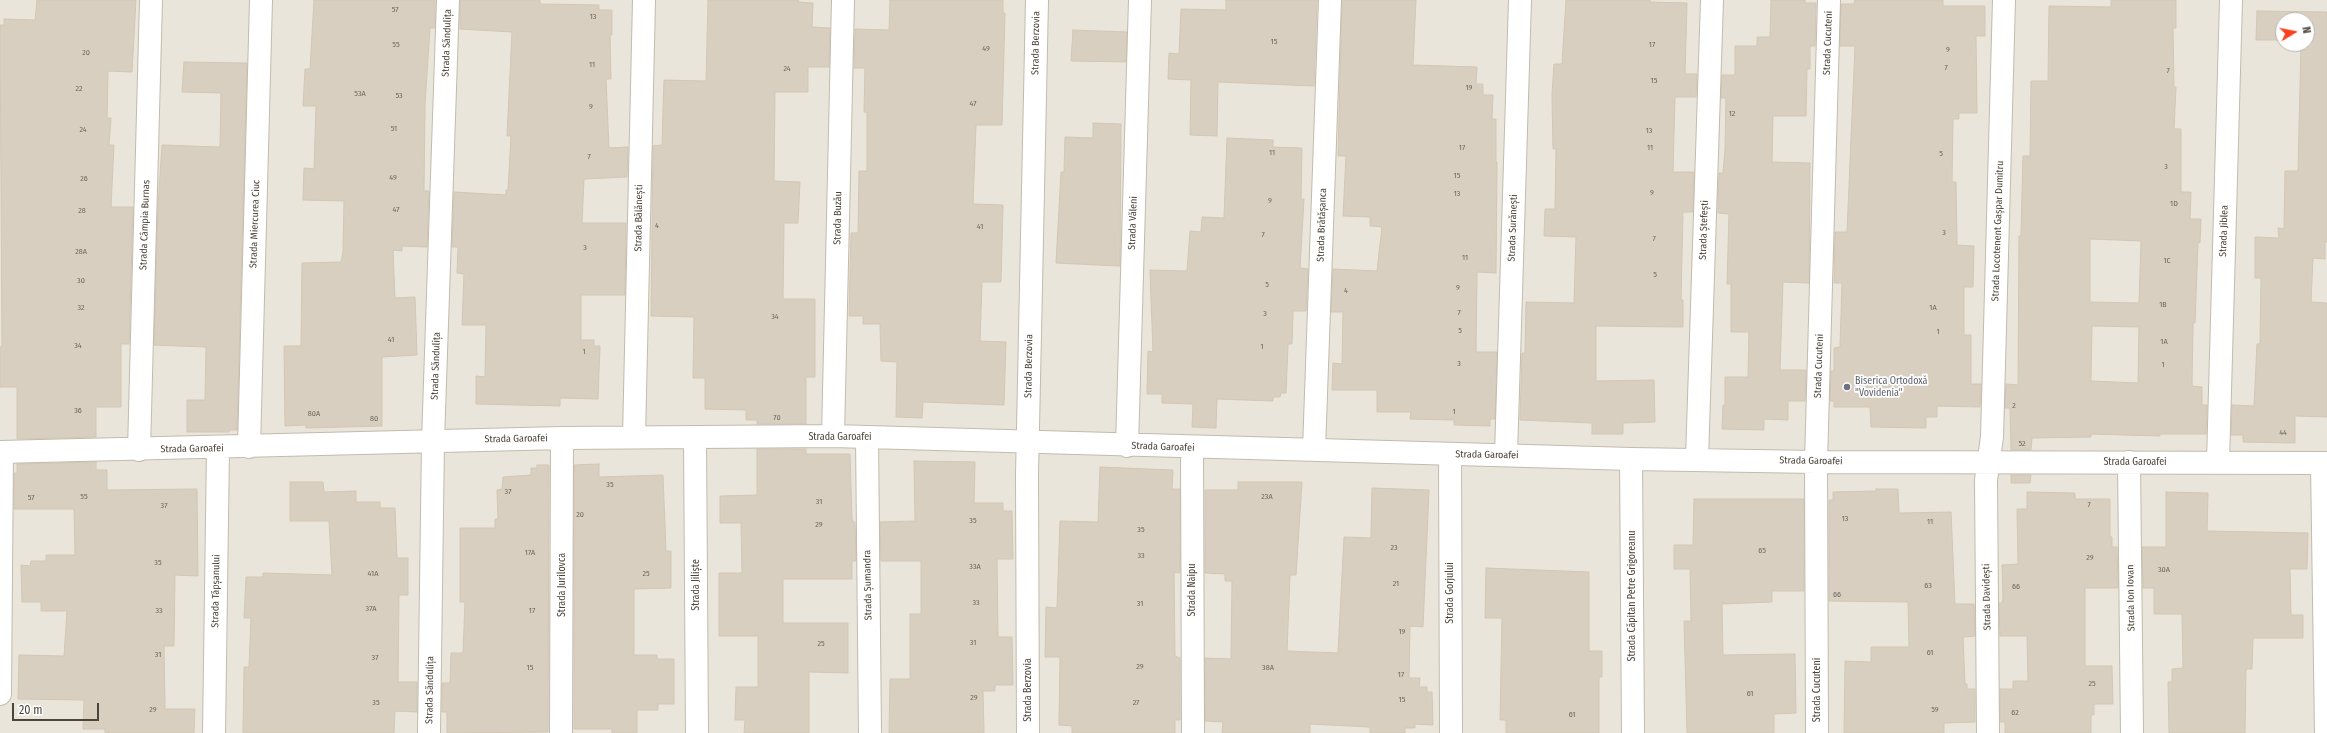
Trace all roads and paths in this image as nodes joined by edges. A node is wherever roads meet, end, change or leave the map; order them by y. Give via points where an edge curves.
1 (151, 0) edge
2 (261, 0) edge
3 (448, 0) edge
4 (644, 0) edge
5 (843, 0) edge
6 (1037, 0) edge
7 (1140, 0) edge
8 (1330, 0) edge
9 (1520, 0) edge
10 (1712, 0) edge
11 (1829, 0) edge
12 (2004, 0) edge
13 (2230, 0) edge
14 (833, 436) junction
15 (634, 437) junction
16 (695, 437) junction
17 (867, 437) junction
18 (562, 438) junction
19 (433, 441) junction
20 (1028, 443) junction
21 (1127, 446) junction
22 (249, 447) junction
23 (218, 448) junction
24 (1192, 448) junction
25 (139, 450) junction
26 (1314, 450) junction
27 (1, 452) edge
28 (1450, 454) junction
29 (1506, 455) junction
30 (1631, 459) junction
31 (1697, 460) junction
32 (1816, 462) junction
33 (1989, 462) junction
34 (2129, 462) junction
35 (2218, 462) junction
36 (2325, 463) edge
37 (0, 694) edge
38 (214, 733) edge
39 (429, 733) edge
40 (561, 733) edge
41 (697, 733) edge
42 (870, 733) edge
43 (1028, 733) edge
44 (1193, 733) edge
45 (1451, 733) edge
46 (1633, 733) edge
47 (1817, 733) edge
48 (1988, 733) edge
49 (2132, 733) edge
50 (2326, 733) edge

1 - 25 street, Strada Câmpia Burnas
2 - 22 street, Strada Miercurea Ciuc
3 - 19 street, Strada Săndulița
4 - 15 street, Strada Bălănești
5 - 14 street, Strada Buzău
6 - 20 street, Strada Berzovia
7 - 21 street, Strada Văleni
8 - 26 street, Strada Brătășanca
9 - 29 street, Strada Surănești
10 - 31 street, Strada Ștefești
11 - 32 street, Strada Cucuteni
12 - 33 street, Strada Locotenent Gașpar Dumitru via 1992,437
13 - 35 street, Strada Jiblea
14 - 16 street, Strada Garoafei
14 - 17 street, Strada Garoafei
15 - 16 street, Strada Garoafei
15 - 18 street, Strada Garoafei
16 - 41 street, Strada Jiliște
17 - 20 street, Strada Garoafei
17 - 42 street, Strada Șumandra
18 - 19 street, Strada Garoafei
18 - 40 street, Strada Jurilovca
19 - 22 street, Strada Garoafei
19 - 39 street, Strada Săndulița
20 - 21 street, Strada Garoafei
20 - 43 street, Strada Berzovia
21 - 24 street, Strada Garoafei
22 - 23 street, Strada Garoafei
23 - 25 street, Strada Garoafei
23 - 38 street, Strada Tăpșanului
24 - 26 street, Strada Garoafei
24 - 44 street, Strada Naipu
25 - 27 street, Strada Garoafei
26 - 28 street, Strada Garoafei
27 - 37 street
28 - 29 street, Strada Garoafei
28 - 45 street, Strada Gorjului
29 - 30 street, Strada Garoafei
30 - 31 street, Strada Garoafei
30 - 46 street, Strada Căpitan Petre Grigoreanu
31 - 32 street, Strada Garoafei
32 - 33 street, Strada Garoafei
32 - 47 street, Strada Cucuteni
33 - 34 street, Strada Garoafei
33 - 48 street, Strada Davidești via 1986,480
34 - 35 street, Strada Garoafei
34 - 49 street, Strada Ion Iovan
35 - 36 street, Strada Garoafei
36 - 50 street

